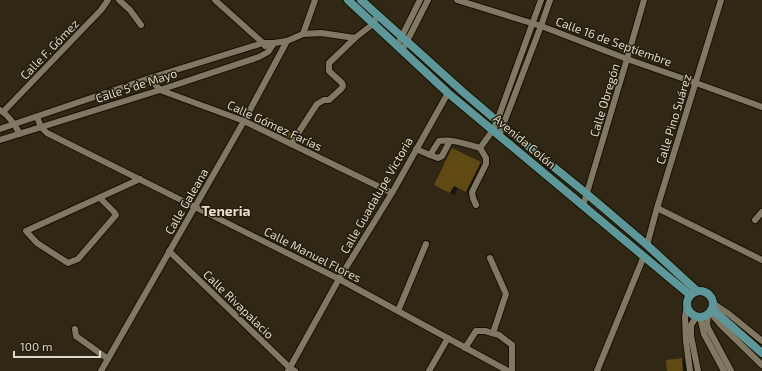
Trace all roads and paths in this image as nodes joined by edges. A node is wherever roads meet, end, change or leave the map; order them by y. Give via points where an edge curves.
1 (108, 0) edge
2 (119, 0) edge
3 (215, 0) edge
4 (315, 0) edge
5 (348, 0) edge
6 (361, 0) edge
7 (420, 0) edge
8 (428, 0) edge
9 (457, 0) edge
10 (541, 0) edge
11 (550, 0) edge
12 (644, 0) edge
13 (721, 0) edge
14 (378, 16) junction
15 (373, 24) junction
16 (532, 24) junction
17 (141, 25) dead end
18 (541, 26) junction
19 (302, 34) junction
20 (355, 38) junction
21 (405, 39) junction
22 (287, 41) junction
23 (263, 43) junction
24 (274, 43) junction
25 (400, 49) junction
26 (268, 52) junction
27 (627, 59) junction
28 (150, 78) junction
29 (696, 83) junction
30 (160, 90) junction
31 (448, 93) junction
32 (64, 107) junction
33 (762, 107) edge
34 (2, 111) edge
35 (37, 117) junction
36 (70, 118) junction
37 (244, 121) junction
38 (500, 123) junction
39 (14, 124) junction
40 (42, 127) junction
41 (0, 129) edge
42 (496, 133) junction
43 (20, 134) junction
44 (0, 140) edge
45 (450, 140) junction
46 (291, 144) junction
47 (480, 148) junction
48 (416, 149) junction
49 (430, 156) junction
50 (140, 179) junction
51 (392, 193) junction
52 (587, 194) junction
53 (100, 198) junction
54 (476, 205) dead end
55 (583, 206) junction
56 (195, 207) junction
57 (657, 208) junction
58 (762, 212) edge
59 (755, 220) dead end
60 (426, 244) dead end
61 (647, 245) junction
62 (169, 251) junction
63 (644, 256) junction
64 (490, 258) dead end
65 (762, 260) edge
66 (339, 279) junction
67 (694, 293) junction
68 (687, 305) junction
69 (398, 311) junction
70 (707, 312) junction
71 (75, 329) dead end
72 (492, 333) junction
73 (448, 338) junction
74 (762, 341) edge
75 (465, 348) junction
76 (762, 353) edge
77 (108, 359) junction
78 (692, 359) junction
79 (762, 365) edge
80 (291, 370) edge
81 (101, 371) edge
82 (429, 371) edge
83 (508, 371) edge
84 (512, 371) edge
85 (597, 371) edge
86 (690, 371) edge
87 (698, 371) edge
88 (724, 371) edge
89 (731, 371) edge

1 - 34 street, Calle F. Gómez
2 - 17 street
3 - 23 street
4 - 19 street
5 - 15 main road, Avenida Colón
6 - 14 main road, Avenida Colón
7 - 21 street
8 - 21 street
9 - 16 street, Calle 16 de Septiembre
10 - 16 street
11 - 18 street
12 - 27 street, Calle Obregón
13 - 29 street, Calle Pino Suárez
14 - 15 street
14 - 21 main road, Avenida Colón
15 - 20 street
15 - 25 main road, Avenida Colón
16 - 18 street, Calle 16 de Septiembre
16 - 38 street
18 - 27 street, Calle 16 de Septiembre
18 - 38 street
19 - 20 street, Calle 5 de Mayo
19 - 22 street, Calle 5 de Mayo
20 - 46 street via 329,63 329,71 342,83 341,89 329,100 317,104
21 - 25 street
21 - 38 main road, Avenida Colón
22 - 24 street, Calle 5 de Mayo
22 - 37 street, Calle Galeana
23 - 24 street, Calle 5 de Mayo
23 - 26 street
23 - 28 street, Calle 5 de Mayo
24 - 26 street
25 - 31 main road, Avenida Colón
26 - 30 street, Calle 5 de Mayo
27 - 29 street, Calle 16 de Septiembre
27 - 52 street, Calle Obregón
28 - 30 street, Calle Gómez Farías
28 - 32 street, Calle 5 de Mayo
29 - 33 street, Calle 16 de Septiembre
29 - 57 street, Calle Pino Suárez
30 - 36 street, Calle 5 de Mayo
30 - 37 street, Calle Gómez Farías
31 - 42 main road, Avenida Colón
31 - 48 street, Calle Guadalupe Victoria
32 - 35 street, Calle 5 de Mayo
32 - 36 street
34 - 39 street
35 - 39 street, Calle 5 de Mayo
35 - 40 street
36 - 40 street, Calle 5 de Mayo
37 - 46 street, Calle Gómez Farías
37 - 56 street, Calle Galeana
38 - 42 street
38 - 52 main road, Avenida Colón
39 - 41 street, Calle 5 de Mayo
39 - 43 street
40 - 43 street, Calle 5 de Mayo
40 - 50 street, Calle Manuel Flores via 47,133
42 - 47 street
42 - 55 main road, Avenida Colón
43 - 44 street, Calle 5 de Mayo
45 - 47 street
45 - 49 street via 439,141
45 - 49 street via 442,156
46 - 51 street, Calle Gómez Farías
47 - 54 street via 486,158 486,164 472,192
48 - 49 street
48 - 51 street, Calle Guadalupe Victoria
50 - 53 street
50 - 56 street, Calle Manuel Flores
51 - 66 street, Calle Guadalupe Victoria
52 - 55 street, Calle Obregón
52 - 61 main road, Avenida Colón
53 - 53 street via 116,215 78,259 68,262 37,243 26,232
55 - 63 main road, Avenida Colón
56 - 62 street, Calle Galeana
56 - 66 street, Calle Manuel Flores
57 - 61 street, Calle Pino Suárez
57 - 65 street
58 - 59 street
60 - 69 street
61 - 67 main road, Avenida Colón
62 - 77 street, Calle Galeana
62 - 80 street, Calle Rivapalacio
63 - 67 main road, Avenida Colón
63 - 85 street
64 - 72 street via 506,294
66 - 69 street, Calle Manuel Flores
66 - 80 street, Calle Guadalupe Victoria
67 - 68 main road
67 - 70 main road via 701,291 711,296
68 - 70 main road via 690,312
68 - 78 street via 686,341
69 - 73 street, Calle Manuel Flores
70 - 74 street via 729,314
70 - 76 main road
70 - 78 street via 691,325
70 - 79 street
70 - 88 street via 704,334
70 - 89 street via 708,328
71 - 77 street via 76,336
72 - 75 street via 476,331
72 - 84 street via 512,345
73 - 75 street, Calle Manuel Flores
73 - 82 street
75 - 83 street, Calle Manuel Flores
77 - 81 street, Calle Galeana
78 - 86 street
78 - 87 street

